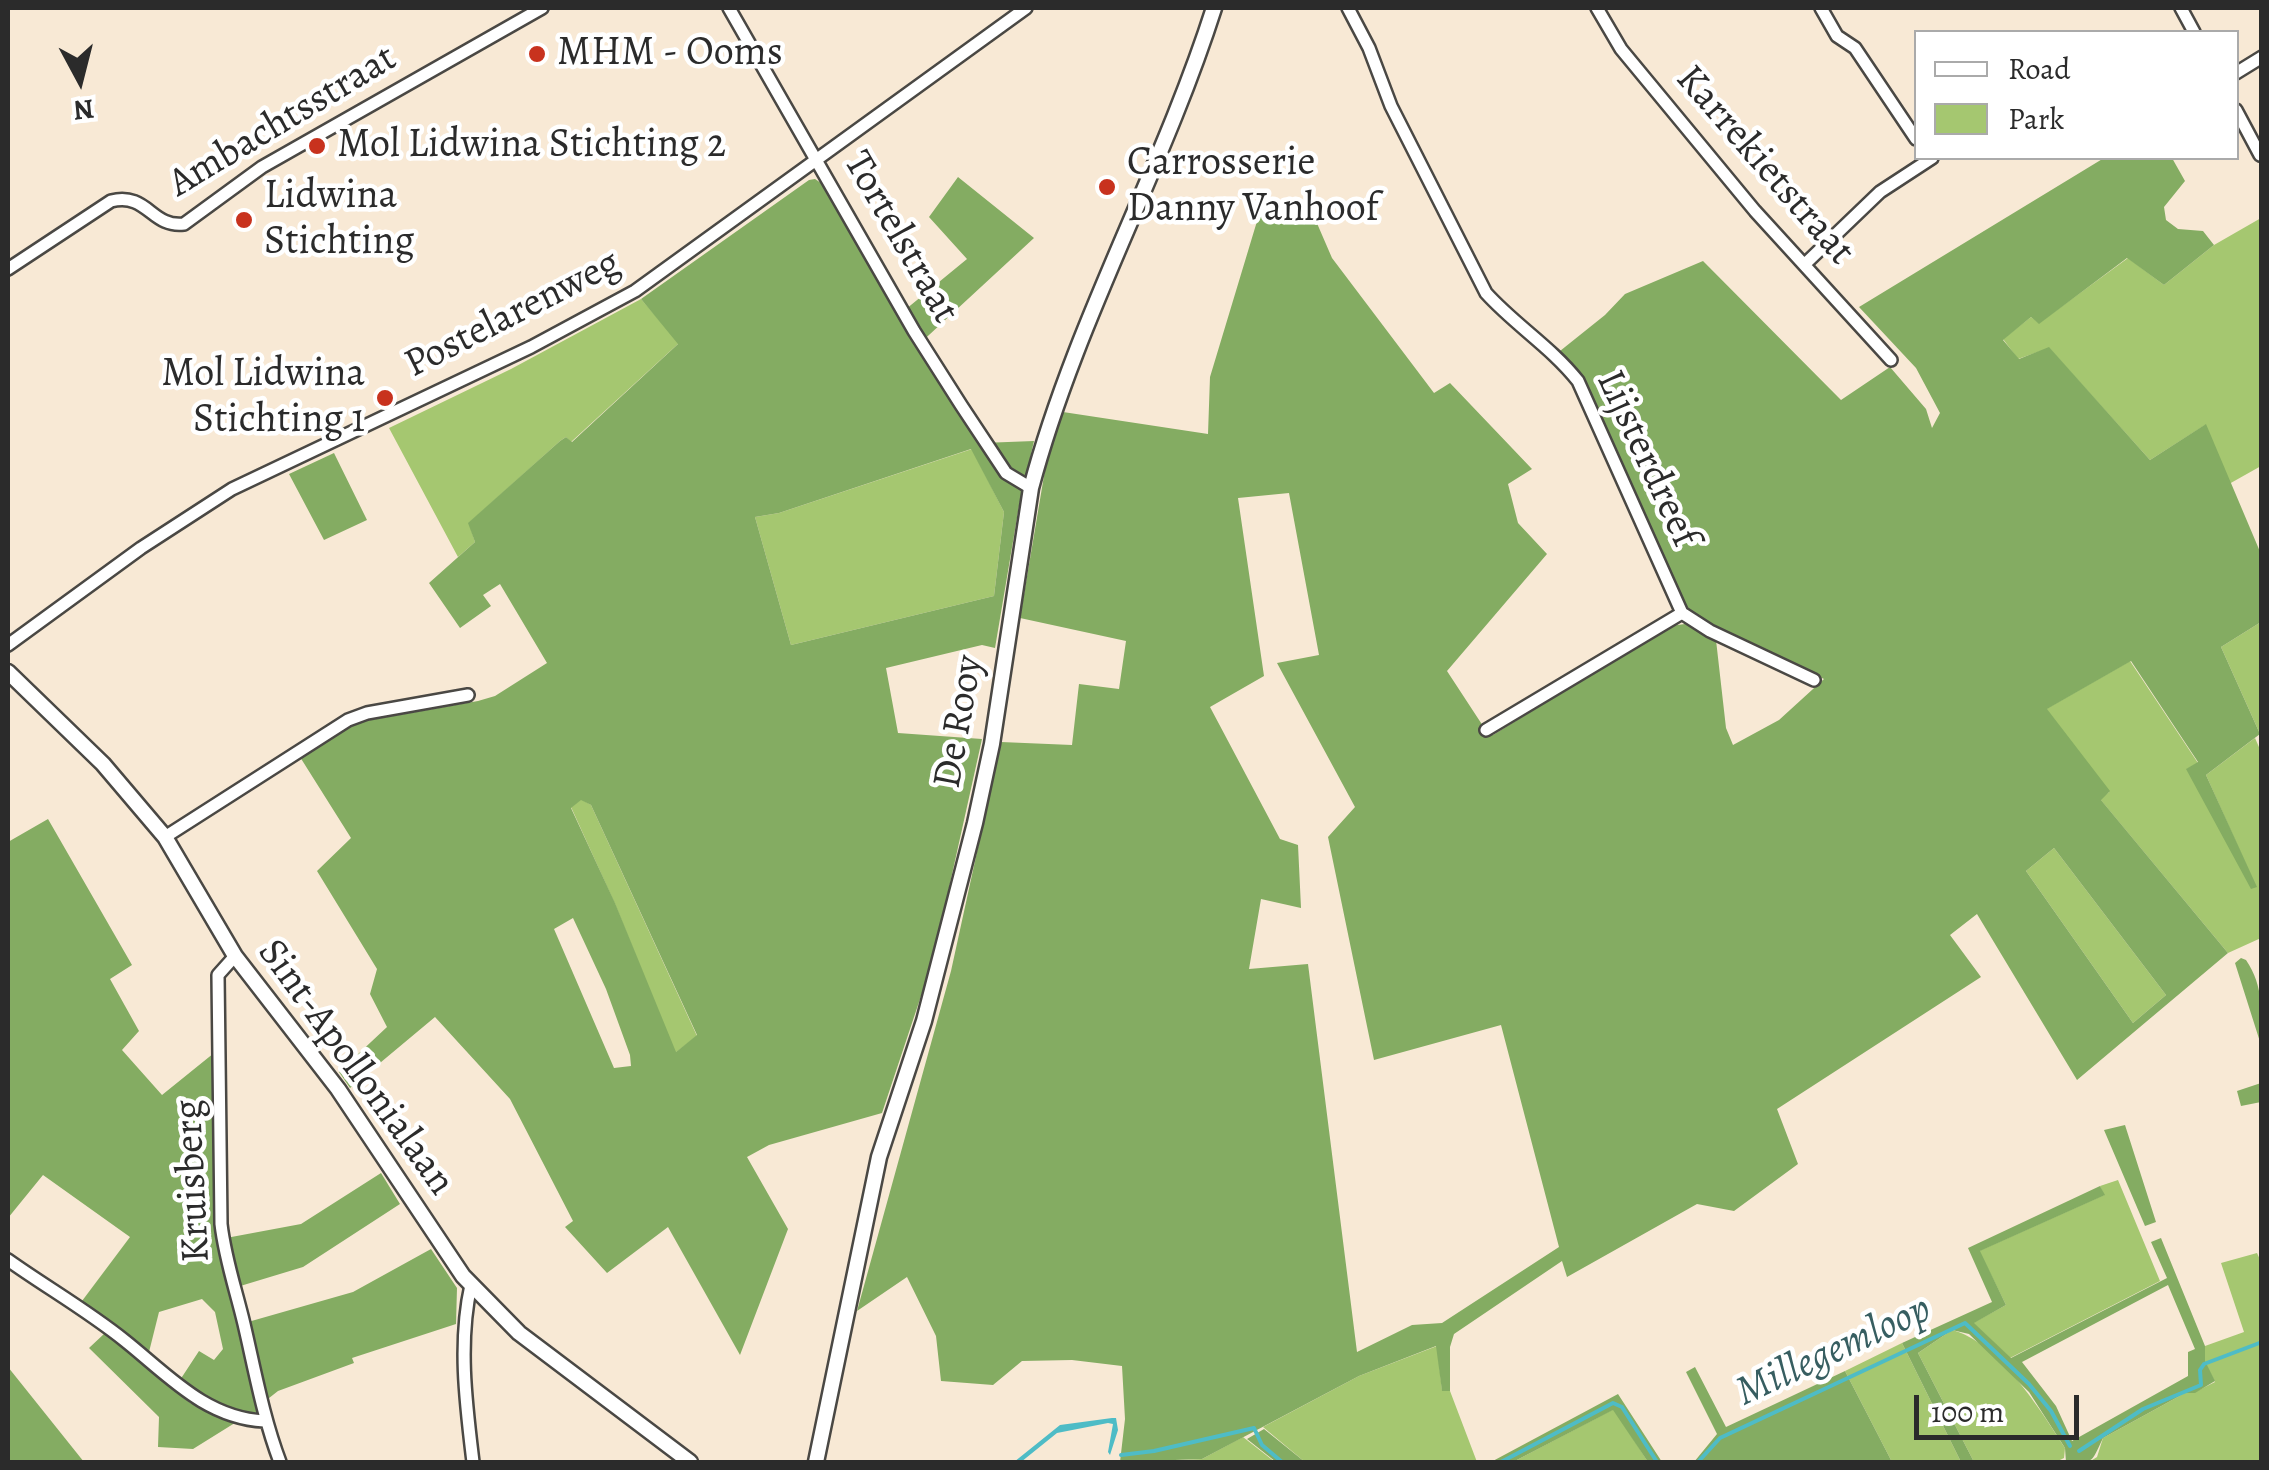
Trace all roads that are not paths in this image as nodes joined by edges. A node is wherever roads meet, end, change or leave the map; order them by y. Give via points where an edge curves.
1 (542, 8) edge
2 (729, 8) edge
3 (1026, 8) edge
4 (1214, 8) edge
5 (1348, 8) edge
6 (1597, 8) edge
7 (1821, 8) edge
8 (2180, 8) edge
9 (2193, 30) edge
10 (2262, 58) edge
11 (2239, 71) edge
12 (2239, 116) edge
13 (1914, 136) edge
14 (2260, 155) edge
15 (1927, 160) edge
16 (817, 161) junction
17 (1805, 264) junction
18 (8, 269) edge
19 (1891, 360) dead end
20 (1031, 488) junction
21 (1682, 613) junction
22 (8, 645) edge
23 (8, 672) edge
24 (1814, 680) dead end
25 (468, 694) dead end
26 (1486, 730) dead end
27 (165, 837) junction
28 (234, 956) junction
29 (8, 1260) edge
30 (470, 1285) junction
31 (264, 1420) junction
32 (280, 1462) edge
33 (473, 1462) edge
34 (690, 1462) edge
35 (816, 1462) edge

1 - 18 street, Ambachtsstraat via 262,167 184,224 164,223 130,199 111,201
2 - 16 street, Tortelstraat
3 - 16 street, Postelarenweg
4 - 20 street, De Rooy via 1059,398
5 - 21 street, Lijsterdreef via 1486,293 1578,381
6 - 17 street, Karrekietstraat via 1627,56
7 - 13 street
8 - 9 street
10 - 11 street
12 - 14 street
15 - 17 street via 1880,192
16 - 20 street, Tortelstraat via 961,406 1006,473
16 - 22 street, Postelarenweg via 604,310 200,508
17 - 19 street, Karrekietstraat
20 - 35 street, De Rooy via 975,824 924,1021 879,1157
21 - 24 street
21 - 26 street
23 - 27 street, Sint-Apollonialaan
25 - 27 street via 348,720
27 - 28 street, Sint-Apollonialaan
28 - 30 street, Sint-Apollonialaan via 338,1089
28 - 31 street, Kruisberg via 218,975 222,1224
29 - 31 street via 122,1338 196,1399
30 - 33 street via 464,1362
30 - 34 street, Sint-Apollonialaan via 535,1346
31 - 32 street, Kruisberg

